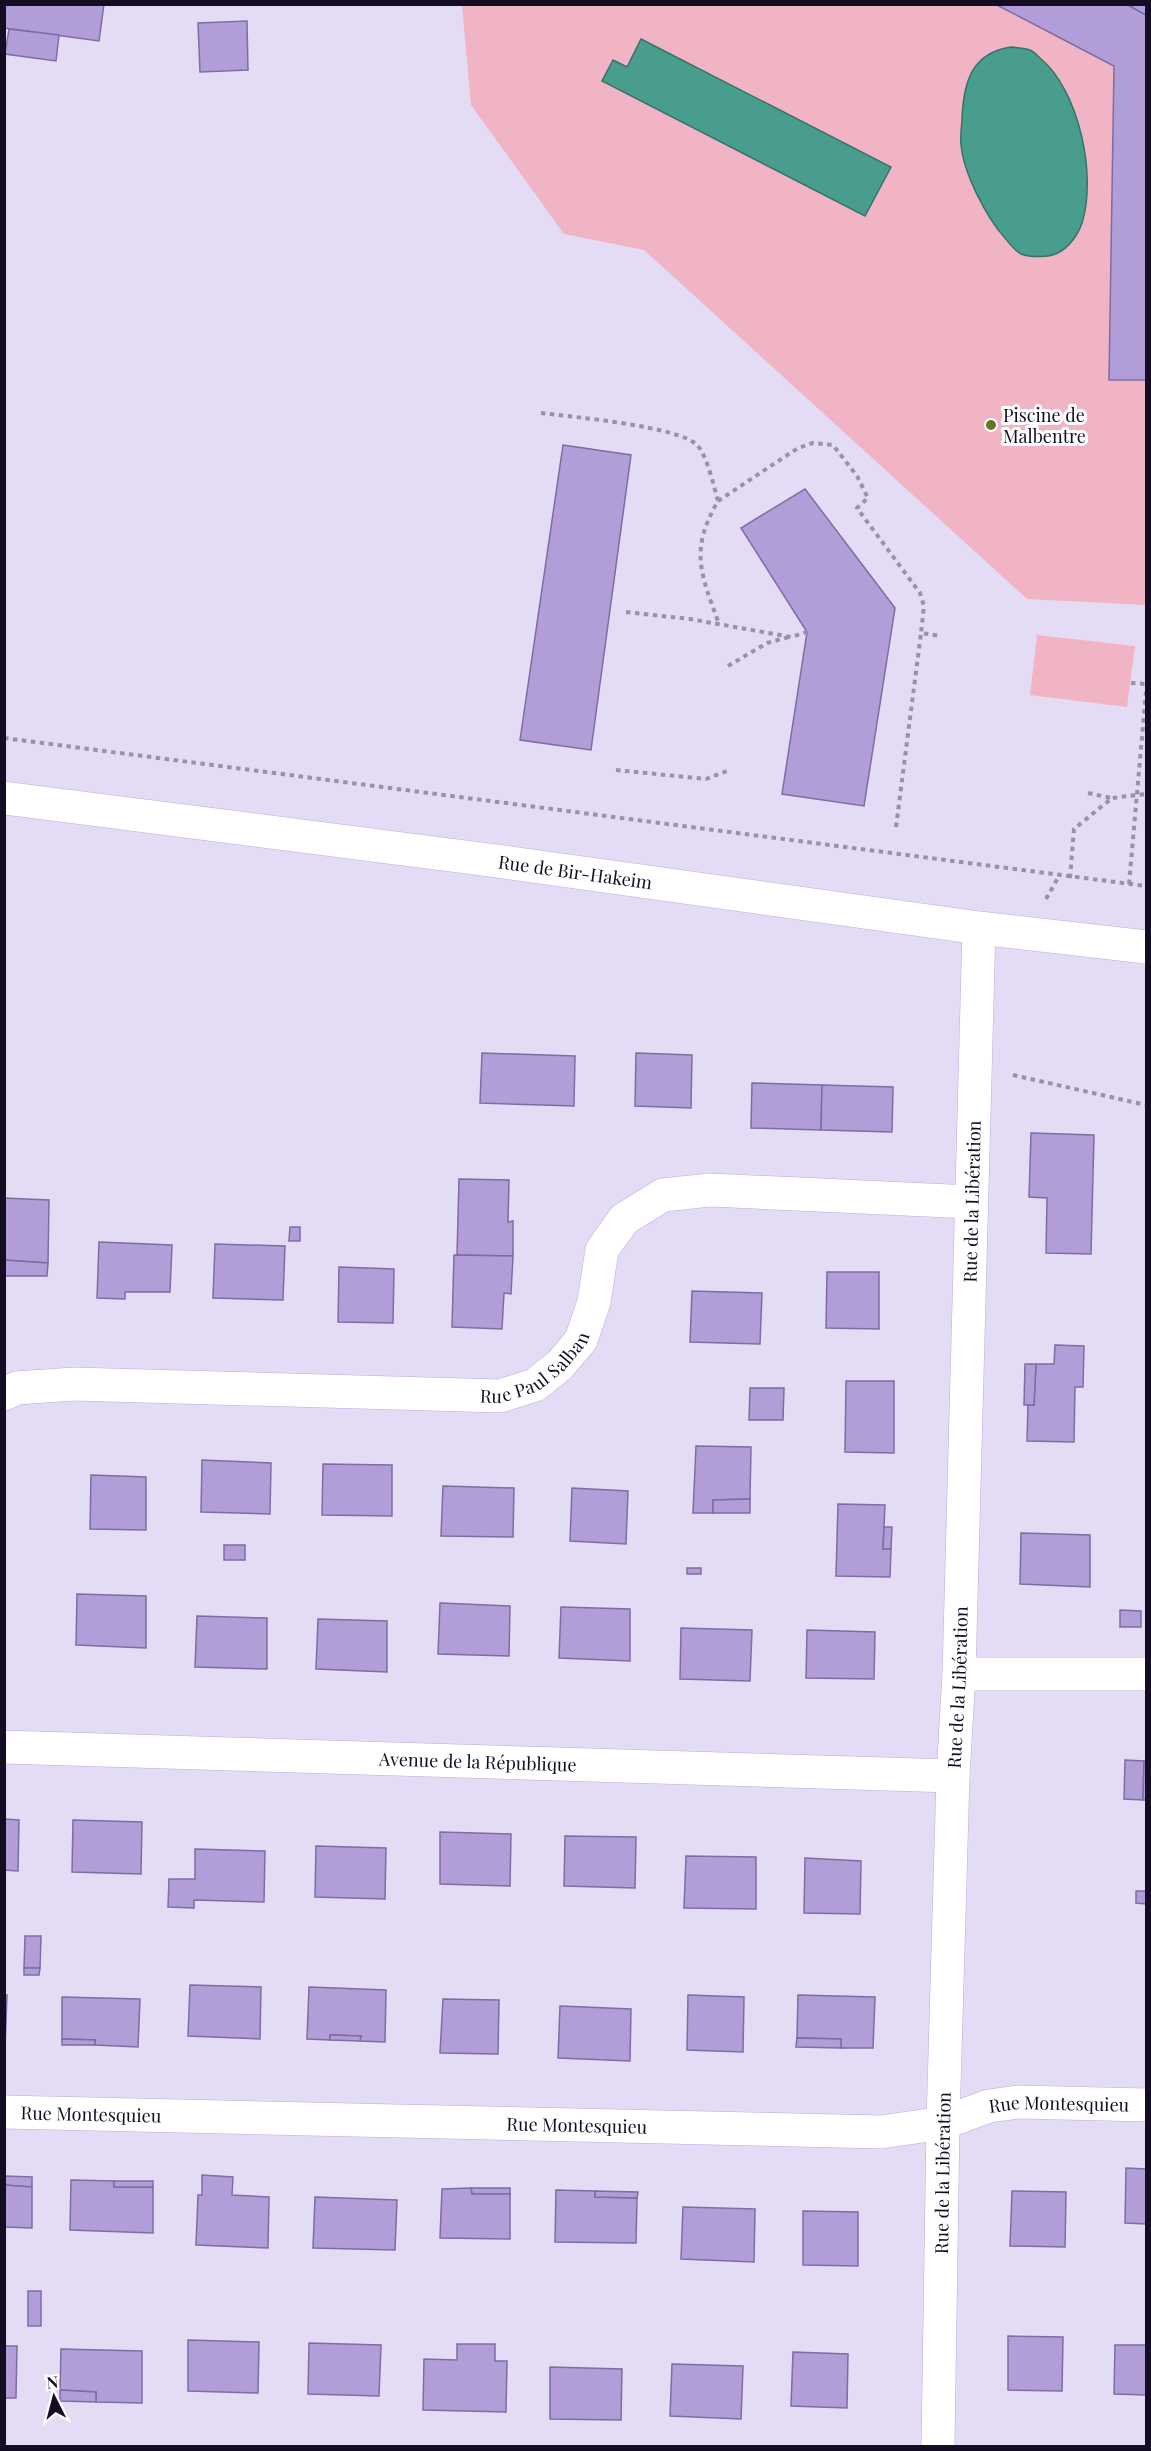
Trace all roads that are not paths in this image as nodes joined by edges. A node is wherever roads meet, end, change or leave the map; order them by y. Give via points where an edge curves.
1 (4, 798) edge
2 (979, 928) junction
3 (1146, 947) edge
4 (971, 1202) junction
5 (4, 1394) edge
6 (959, 1674) junction
7 (1146, 1674) edge
8 (4, 1747) edge
9 (952, 1776) junction
10 (1146, 2105) edge
11 (4, 2112) edge
12 (943, 2123) junction
13 (938, 2446) edge

1 - 2 street, Rue de Bir-Hakeim
2 - 3 street, Rue de Bir-Hakeim
2 - 4 street, Rue de la Libération
4 - 5 street, Rue Paul Salban via 710,1190 663,1195 624,1219 602,1250 594,1302 581,1340 536,1385 500,1396 74,1384 17,1388
4 - 6 street, Rue de la Libération
6 - 7 street
6 - 9 street, Rue de la Libération
8 - 9 street, Avenue de la République
9 - 12 street, Rue de la Libération
10 - 12 street, Rue Montesquieu via 1018,2102 989,2106
11 - 12 street, Rue Montesquieu via 881,2132
12 - 13 street, Rue de la Libération

